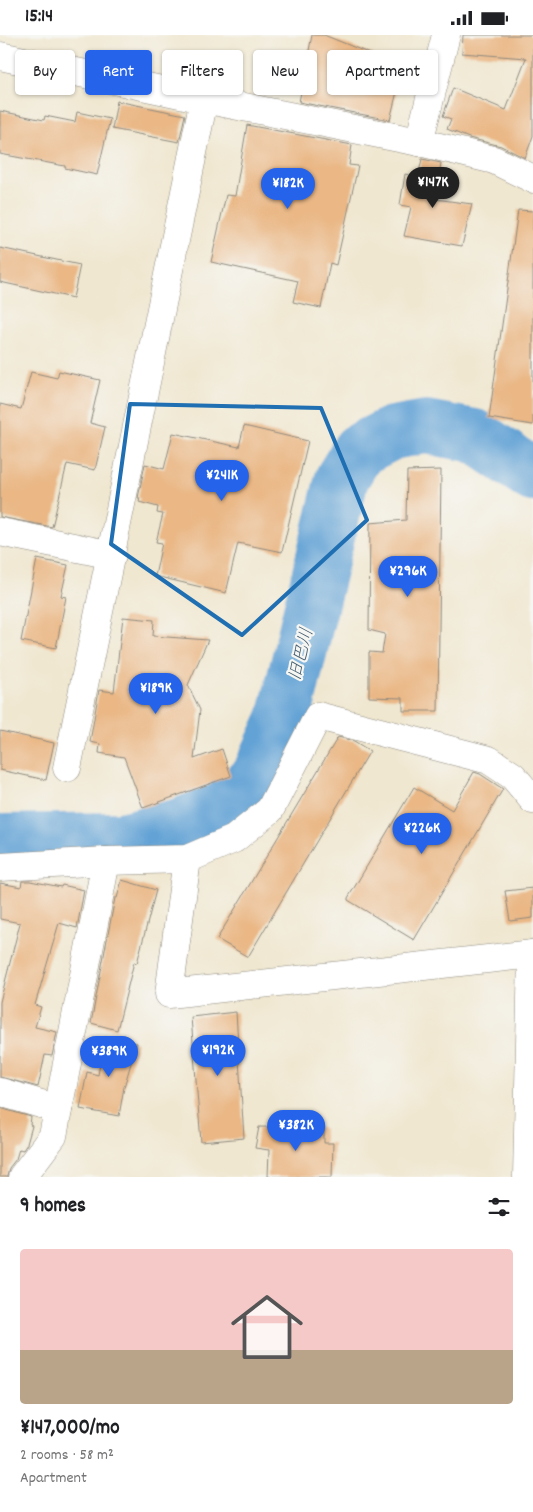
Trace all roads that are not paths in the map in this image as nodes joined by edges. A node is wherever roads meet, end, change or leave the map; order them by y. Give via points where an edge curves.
1 (446, 35) edge
2 (0, 56) edge
3 (204, 99) junction
4 (419, 142) junction
5 (533, 179) edge
6 (0, 532) edge
7 (112, 555) junction
8 (67, 768) dead end
9 (533, 800) edge
10 (187, 859) junction
11 (106, 861) junction
12 (0, 867) edge
13 (532, 954) edge
14 (0, 1093) edge
15 (58, 1109) junction
16 (22, 1177) edge
17 (527, 1177) edge

1 - 4 street
2 - 3 street
3 - 4 street
3 - 7 street
4 - 5 street via 494,161
6 - 7 street
7 - 8 street
9 - 10 street via 513,775 489,760 318,716 270,810 234,839
10 - 11 street
10 - 13 street via 168,994
11 - 12 street
11 - 15 street
13 - 17 street
14 - 15 street
15 - 16 street via 52,1136

